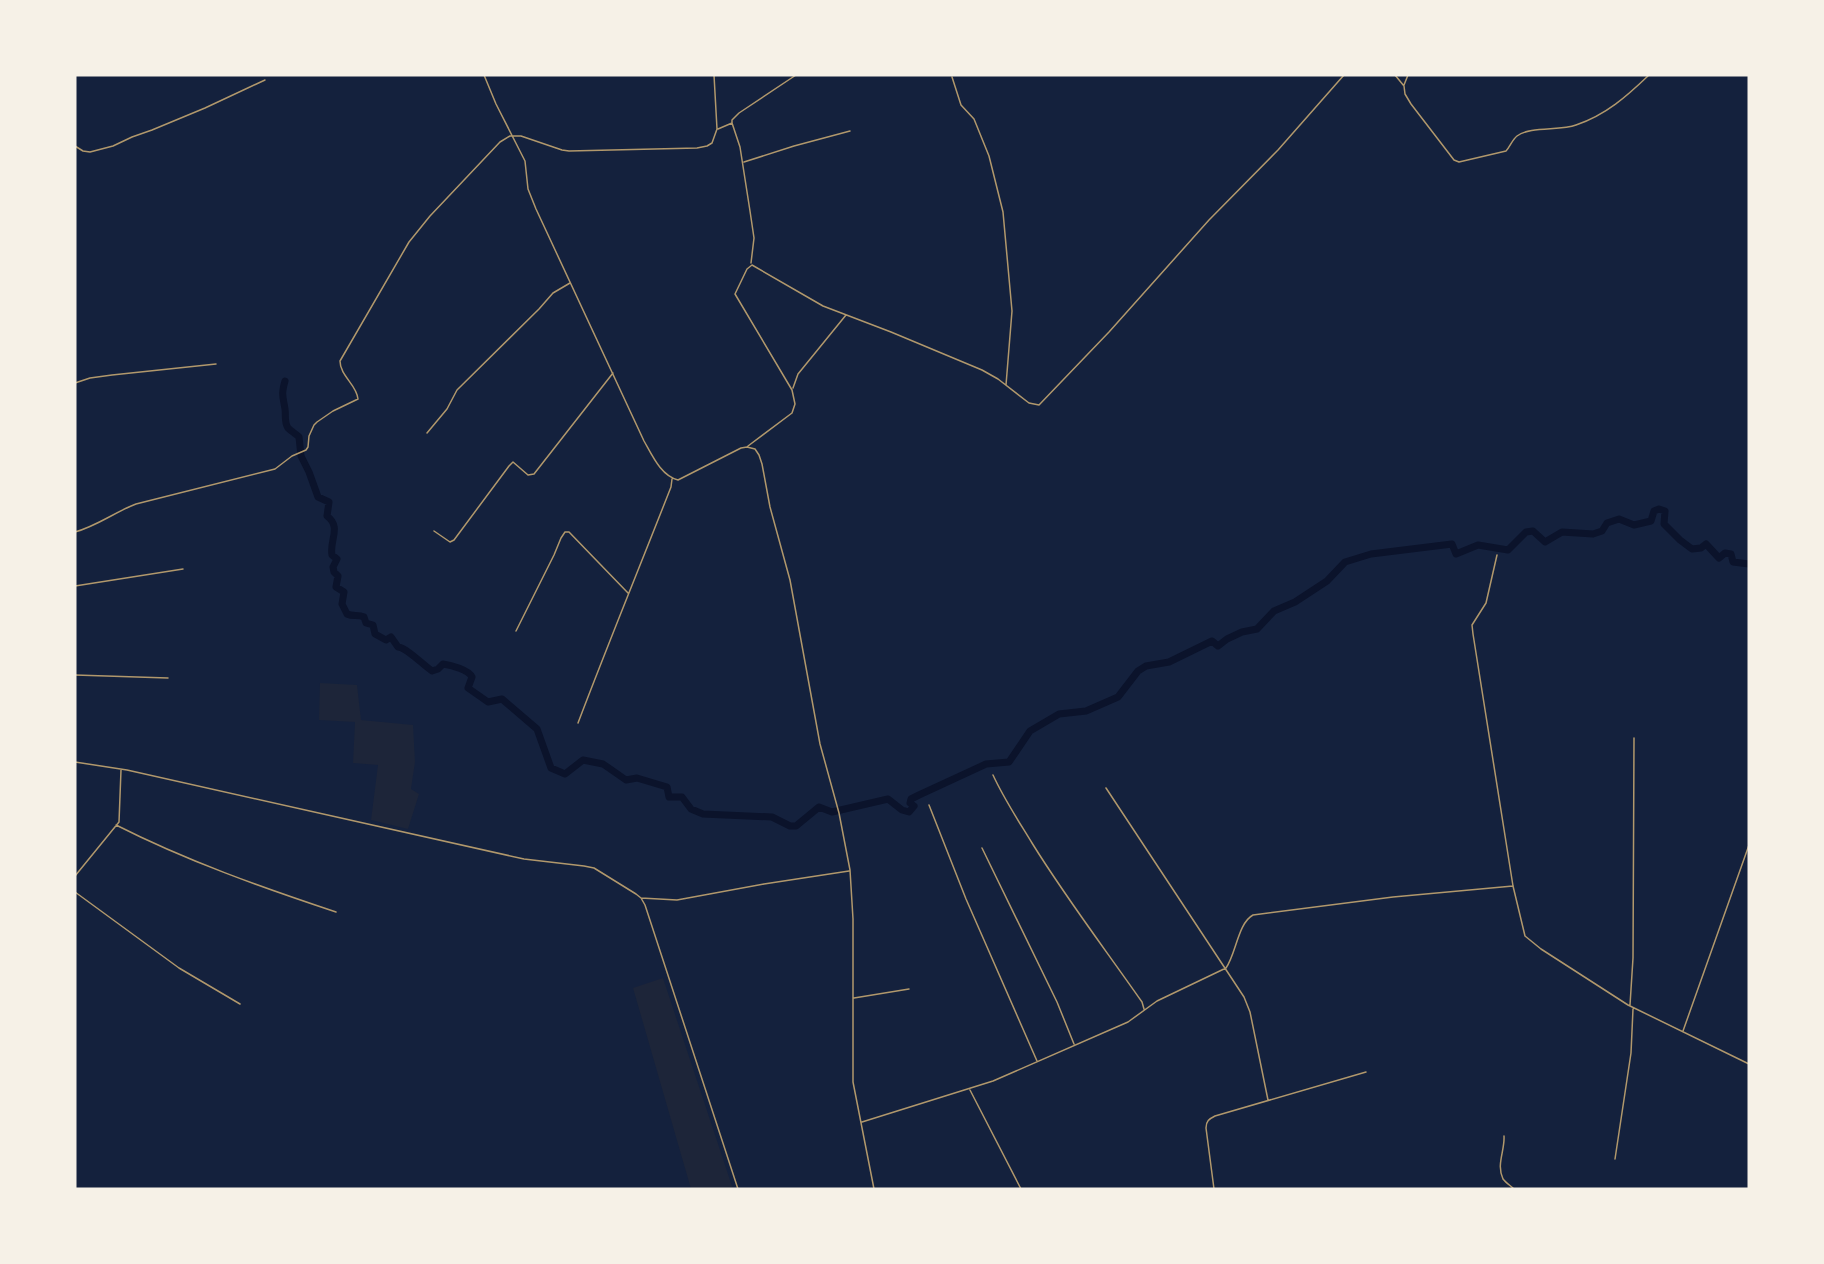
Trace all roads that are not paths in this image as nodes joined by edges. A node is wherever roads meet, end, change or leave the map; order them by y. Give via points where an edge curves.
1 (484, 75) edge
2 (714, 75) edge
3 (796, 75) edge
4 (1344, 75) edge
5 (1395, 75) edge
6 (1408, 75) edge
7 (1649, 75) edge
8 (952, 77) dead end
9 (265, 80) dead end
10 (1404, 86) junction
11 (732, 123) junction
12 (717, 129) junction
13 (850, 131) dead end
14 (514, 136) junction
15 (75, 146) edge
16 (743, 163) junction
17 (752, 265) junction
18 (570, 282) junction
19 (846, 315) junction
20 (216, 364) dead end
21 (613, 373) junction
22 (75, 383) edge
23 (1006, 386) junction
24 (792, 390) junction
25 (427, 433) dead end
26 (747, 447) junction
27 (672, 478) junction
28 (434, 531) dead end
29 (75, 532) edge
30 (1497, 555) dead end
31 (183, 569) dead end
32 (75, 586) edge
33 (628, 593) junction
34 (516, 631) dead end
35 (75, 675) edge
36 (168, 678) dead end
37 (578, 723) dead end
38 (1634, 738) dead end
39 (75, 762) edge
40 (121, 769) junction
41 (993, 775) dead end
42 (1106, 788) dead end
43 (928, 805) dead end
44 (116, 825) junction
45 (1749, 845) edge
46 (982, 848) dead end
47 (850, 870) junction
48 (75, 876) edge
49 (1513, 886) junction
50 (75, 892) edge
51 (641, 898) junction
52 (336, 912) dead end
53 (1226, 968) junction
54 (909, 989) dead end
55 (853, 998) junction
56 (240, 1004) dead end
57 (1630, 1006) junction
58 (1633, 1008) junction
59 (1144, 1010) junction
60 (1682, 1032) junction
61 (1074, 1045) junction
62 (1038, 1062) junction
63 (1749, 1064) edge
64 (1366, 1072) dead end
65 (970, 1089) junction
66 (1268, 1101) junction
67 (860, 1122) junction
68 (1504, 1136) dead end
69 (1615, 1159) dead end
70 (738, 1189) edge
71 (874, 1189) edge
72 (1021, 1189) edge
73 (1214, 1189) edge
74 (1514, 1189) edge

1 - 14 street
2 - 12 street
3 - 11 street via 739,113
4 - 23 street via 1040,404 1032,405
5 - 10 street
6 - 10 street
7 - 10 street via 1612,108 1582,123 1521,134 1506,151 1459,162 1430,130 1405,94
8 - 23 street via 961,105 974,118 989,156 1003,212 1012,311
9 - 15 street via 113,146 90,152
11 - 12 street
11 - 16 street
12 - 14 street via 712,143 697,148 569,151
13 - 16 street
14 - 18 street via 525,161 532,200
14 - 29 street via 492,150 403,250 340,361 358,399 314,425 308,447 275,469 136,504
16 - 17 street via 754,238
17 - 19 street
17 - 24 street via 735,294
18 - 21 street
18 - 25 street via 553,293 457,390
19 - 23 street via 966,363
19 - 24 street via 798,374
20 - 22 street
21 - 27 street via 652,456
21 - 28 street via 534,474 528,475 513,462 454,540 450,542
24 - 26 street via 792,413
26 - 27 street via 682,479
26 - 47 street via 757,451 762,464
27 - 33 street
30 - 49 street via 1486,603 1472,625
31 - 32 street
33 - 34 street via 565,532
33 - 37 street
35 - 36 street
38 - 57 street
39 - 40 street
40 - 44 street
40 - 51 street via 524,859 594,868
41 - 59 street via 1044,862
42 - 53 street
43 - 62 street
44 - 48 street
44 - 52 street via 193,861
45 - 60 street
46 - 61 street
47 - 51 street via 677,900
47 - 55 street
49 - 53 street via 1253,915 1244,923
49 - 57 street via 1529,940
50 - 56 street via 179,968
51 - 70 street
53 - 59 street
53 - 66 street via 1250,1012
54 - 55 street
55 - 67 street via 853,1082
57 - 58 street
58 - 60 street
58 - 69 street via 1631,1053
59 - 61 street via 1128,1022
60 - 63 street
61 - 62 street
62 - 65 street
64 - 66 street
65 - 67 street
65 - 72 street
66 - 73 street via 1206,1122
67 - 71 street
68 - 74 street via 1500,1160 1503,1179

